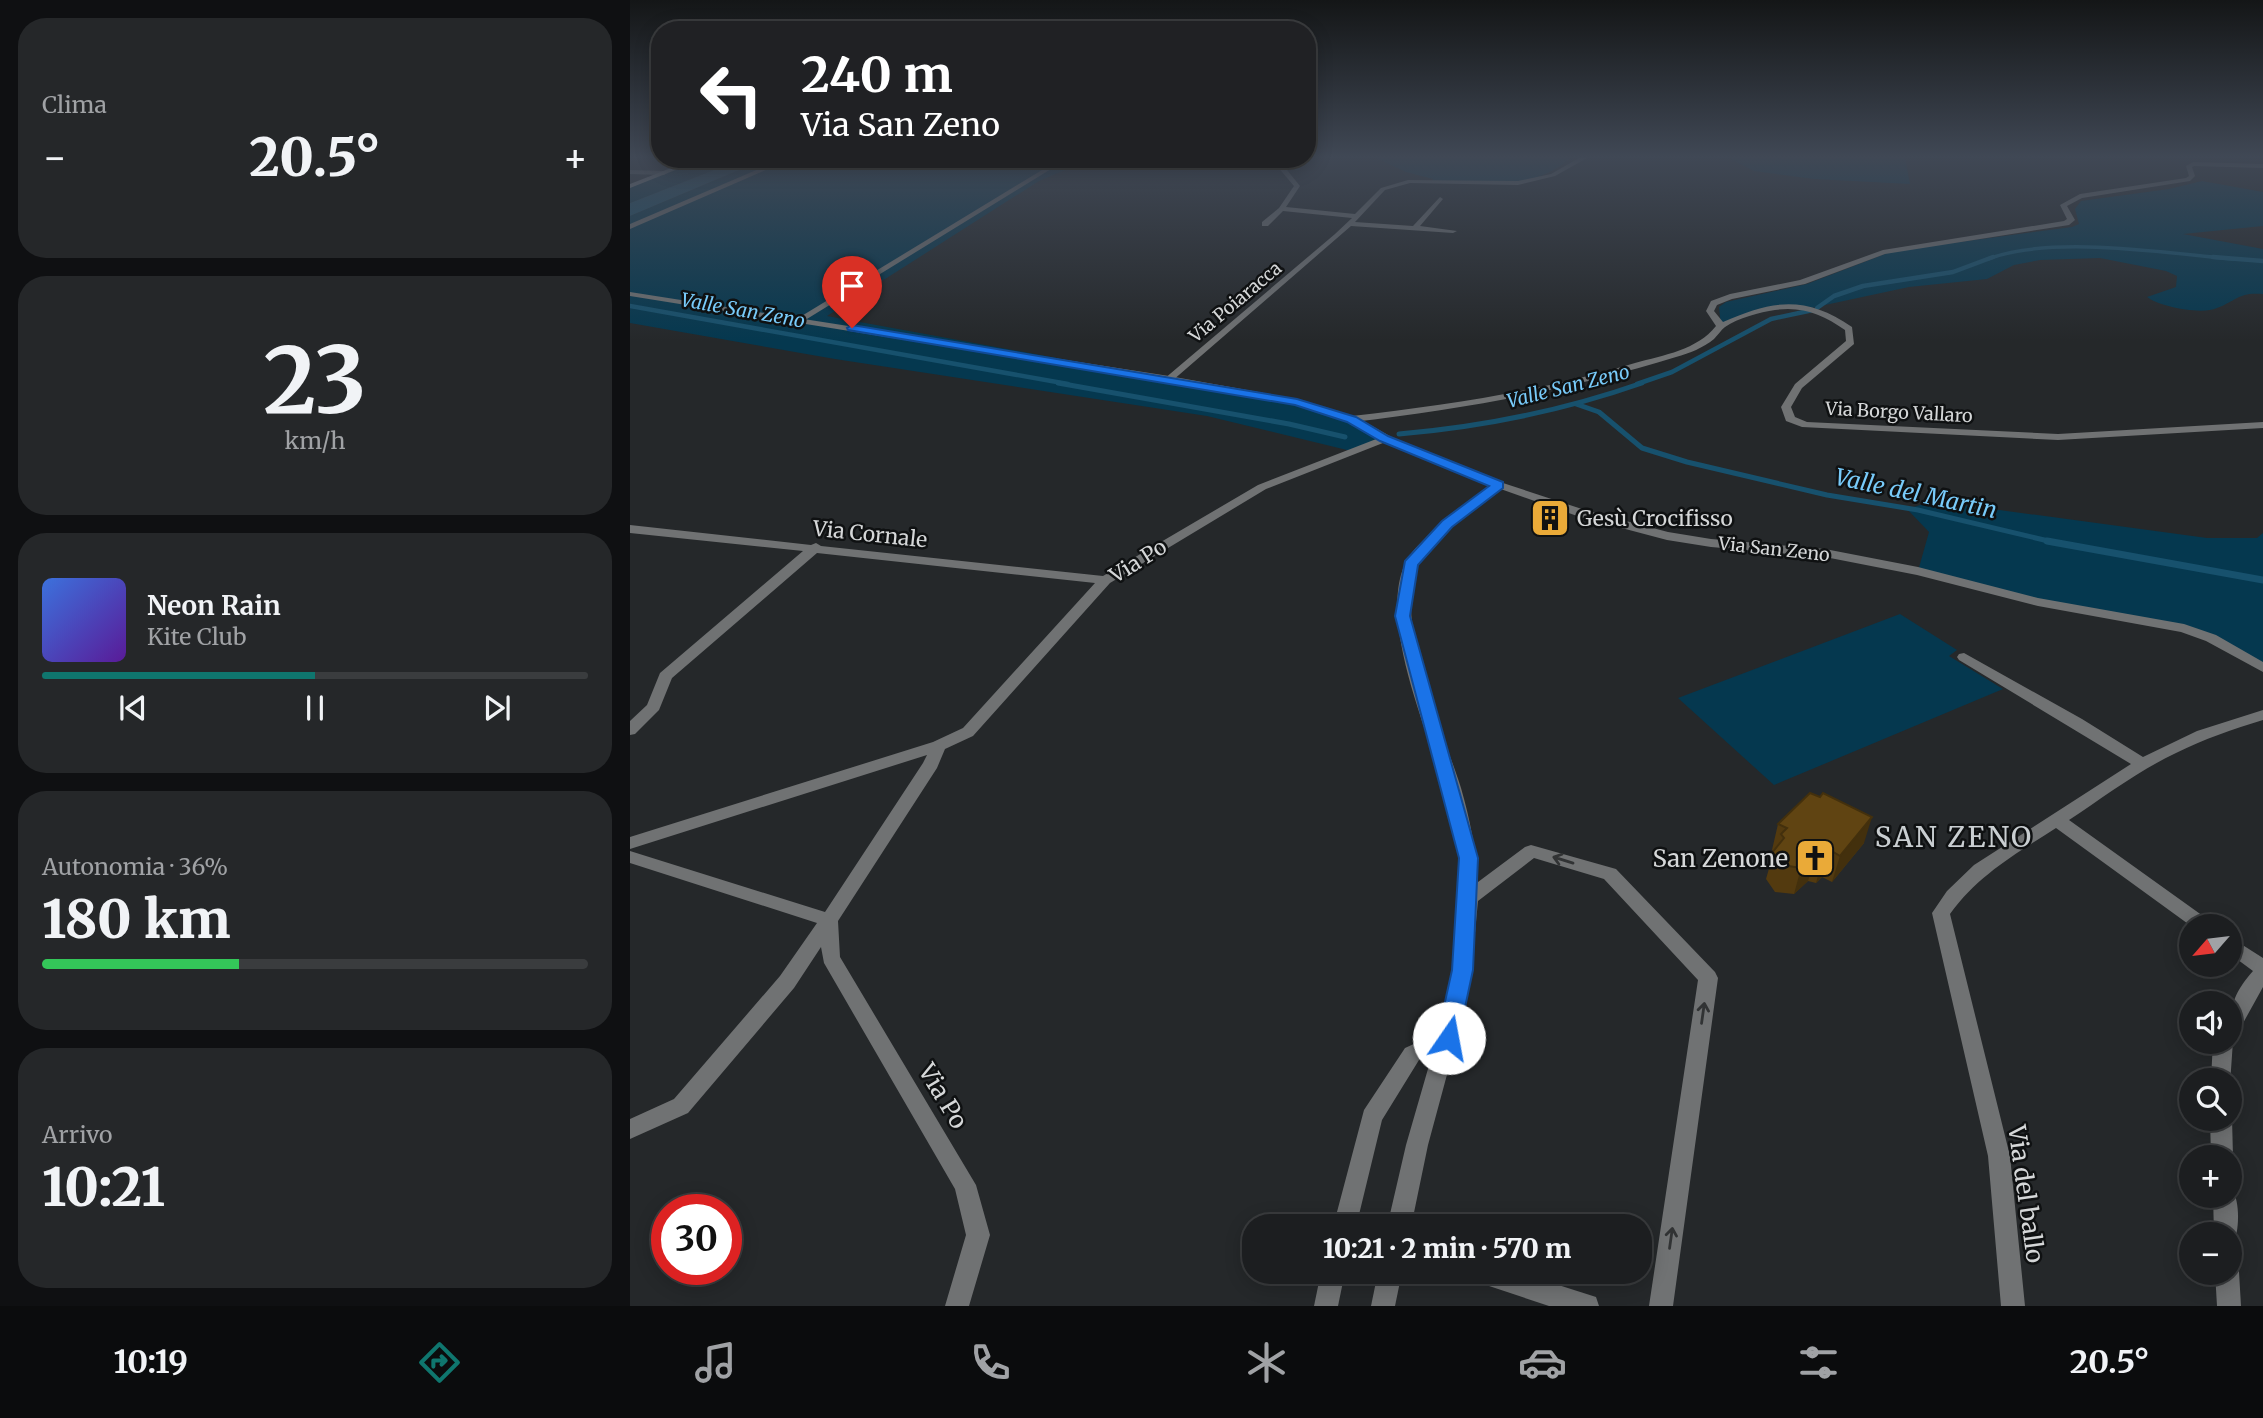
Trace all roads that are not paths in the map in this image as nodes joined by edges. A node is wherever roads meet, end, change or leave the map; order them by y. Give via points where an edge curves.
1 (649, 219) edge
2 (965, 219) edge
3 (1270, 219) edge
4 (1354, 219) edge
5 (1423, 219) edge
6 (2070, 219) edge
7 (1265, 224) dead end
8 (1349, 224) junction
9 (630, 227) edge
10 (1415, 228) junction
11 (1453, 231) dead end
12 (630, 294) edge
13 (799, 320) junction
14 (1721, 326) junction
15 (1169, 379) junction
16 (1352, 419) junction
17 (2263, 425) edge
18 (1384, 439) junction
19 (1499, 485) junction
20 (630, 530) edge
21 (816, 548) junction
22 (1105, 580) junction
23 (1964, 657) dead end
24 (2263, 668) edge
25 (2263, 715) edge
26 (630, 730) edge
27 (937, 746) junction
28 (2143, 764) junction
29 (2057, 820) junction
30 (630, 843) edge
31 (630, 857) edge
32 (1468, 899) junction
33 (2187, 914) edge
34 (829, 920) junction
35 (2242, 953) edge
36 (2263, 970) edge
37 (2242, 1005) edge
38 (1449, 1038) junction
39 (630, 1129) edge
40 (1347, 1214) edge
41 (1402, 1214) edge
42 (1331, 1284) edge
43 (1388, 1284) edge
44 (1517, 1284) edge
45 (2228, 1285) edge
46 (957, 1306) edge
47 (1326, 1306) edge
48 (1383, 1306) edge
49 (1587, 1306) edge
50 (1661, 1306) edge
51 (2013, 1306) edge
52 (2229, 1306) edge

1 - 9 street
2 - 13 street
3 - 7 street
4 - 8 street, Via Poiaracca
5 - 10 street
6 - 14 street via 1883,252 1802,282 1730,297 1714,303 1710,311
8 - 10 street
8 - 15 street, Via Poiaracca
10 - 11 street
12 - 13 street, Via San Zeno
13 - 15 street, Via San Zeno
14 - 16 street via 1692,349 1591,381 1492,401
14 - 17 street, Via Borgo Vallaro via 1784,305 1811,307 1849,330 1851,342 1798,386 1786,407 1790,419 1806,425 2058,437
15 - 16 street, Via San Zeno via 1297,402
16 - 18 street, Via San Zeno
18 - 19 street, Via San Zeno
18 - 22 street, Via Po via 1262,487
19 - 24 street, Via San Zeno via 1667,536 1825,553 2038,602 2184,628
19 - 32 street via 1447,524 1410,564 1402,616 1459,817 1468,858
20 - 21 street, Via Cornale
21 - 22 street, Via Cornale
21 - 26 street via 665,677 654,707
22 - 27 street, Via Po via 968,732
23 - 28 street
25 - 28 street via 2180,745
27 - 30 street, Via Po
27 - 34 street via 931,764
28 - 29 street
29 - 33 street
29 - 51 street, Via del ballo via 1992,858 1952,895 1941,913 1999,1156
31 - 34 street
32 - 38 street via 1463,970
50 -> 32 street via 1708,978 1610,874 1531,851
34 - 39 street via 787,982 681,1106
34 - 46 street, Via Po via 831,958 965,1185 978,1235
35 - 36 street
36 - 37 street
38 - 40 street via 1412,1054 1372,1117
38 - 41 street
42 - 47 street
43 - 48 street
44 - 49 street
45 - 52 street

